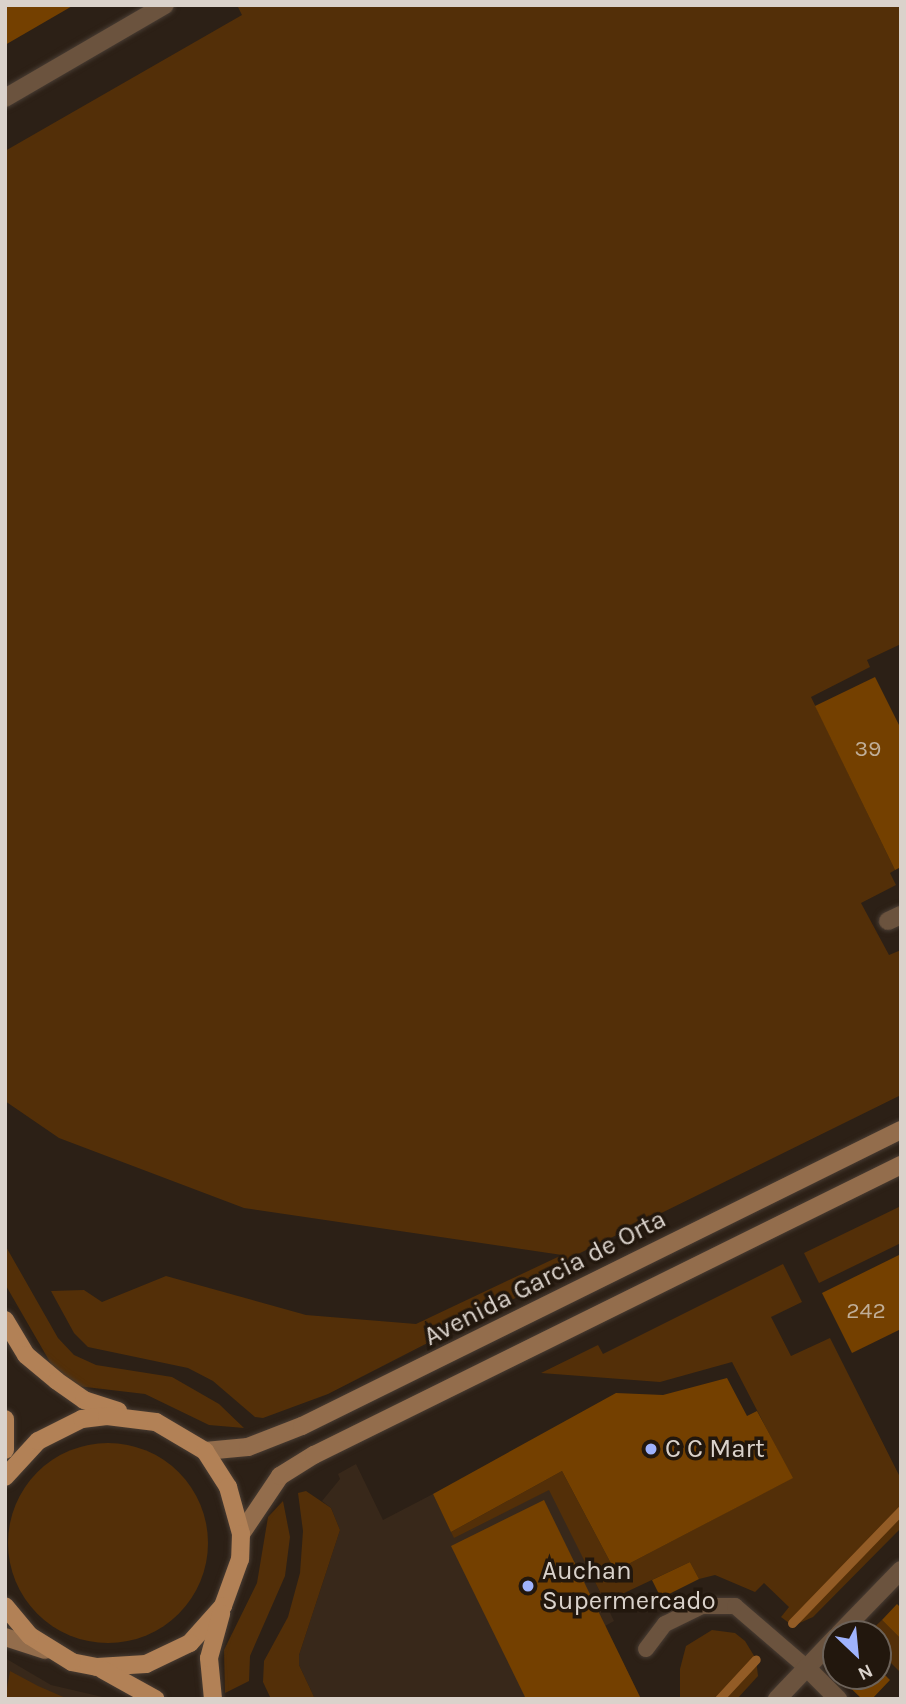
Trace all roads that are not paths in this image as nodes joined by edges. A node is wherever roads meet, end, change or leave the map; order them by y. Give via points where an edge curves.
1 (165, 5) edge
2 (5, 98) edge
3 (901, 1130) edge
4 (901, 1165) edge
5 (5, 1320) edge
6 (138, 1418) junction
7 (5, 1419) edge
8 (5, 1450) edge
9 (205, 1451) junction
10 (5, 1478) edge
11 (241, 1534) junction
12 (901, 1570) edge
13 (5, 1606) edge
14 (223, 1606) junction
15 (853, 1620) edge
16 (6, 1638) edge
17 (646, 1649) dead end
18 (50, 1651) junction
19 (822, 1653) edge
20 (97, 1667) junction
21 (807, 1668) junction
22 (155, 1699) edge
23 (213, 1699) edge
24 (777, 1699) edge
25 (838, 1699) edge

1 - 2 street
3 - 9 main road, Avenida Garcia de Orta via 302,1426 262,1443
4 - 11 main road, Avenida Garcia de Orta via 314,1455 280,1476
5 - 6 main road via 26,1355 57,1381 84,1400
6 - 9 main road via 178,1433
6 - 10 main road via 107,1416 59,1428 38,1441
7 - 8 main road
9 - 11 main road via 228,1487
11 - 14 main road via 240,1559
12 - 15 street
13 - 18 main road via 30,1636
14 - 20 main road via 209,1626 169,1656 146,1664
14 - 23 main road via 209,1658
16 - 18 main road
17 - 21 lane via 665,1624 702,1606 736,1606
18 - 20 main road
19 - 21 street
20 - 22 main road
21 - 24 street
21 - 25 street

